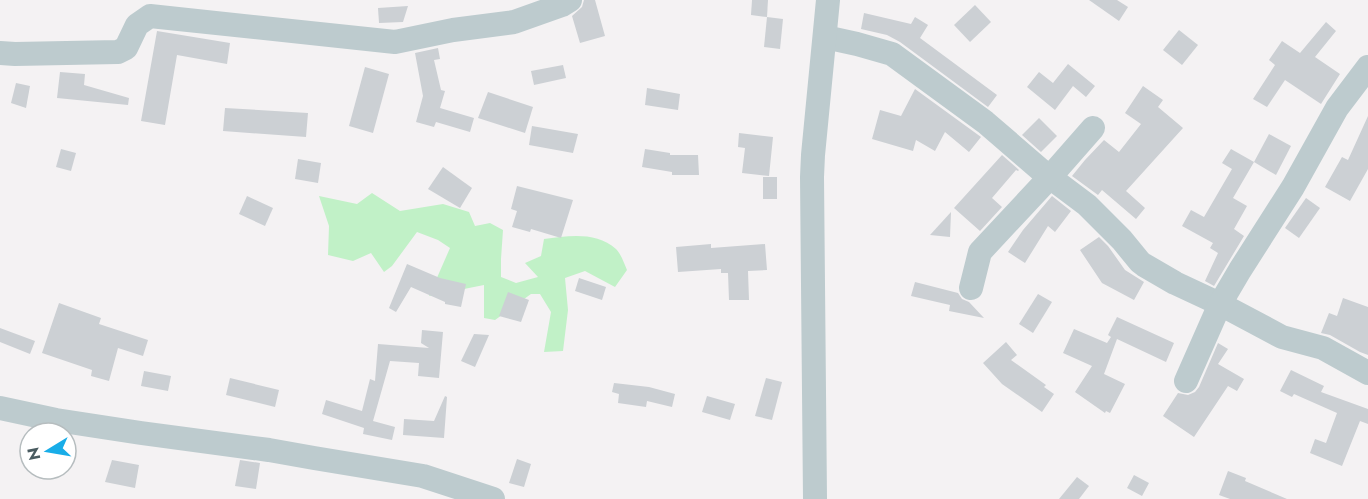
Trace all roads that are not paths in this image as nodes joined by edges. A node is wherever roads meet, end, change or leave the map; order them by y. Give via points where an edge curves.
1 (570, 0) edge
2 (828, 0) edge
3 (825, 37) junction
4 (0, 53) edge
5 (1368, 67) edge
6 (1093, 128) dead end
7 (1050, 177) junction
8 (971, 288) dead end
9 (1220, 304) junction
10 (1368, 374) edge
11 (1186, 381) dead end
12 (0, 408) edge
13 (493, 499) edge
14 (815, 499) edge

1 - 4 street via 513,22 395,42 150,16 137,25 126,48 118,52
2 - 3 street
3 - 7 street via 892,54 985,122
3 - 14 street via 812,177
5 - 9 street via 1337,108
6 - 7 street
7 - 8 street via 980,252
7 - 9 street via 1118,235 1140,262
9 - 10 street via 1282,337 1323,348
9 - 11 street
12 - 13 street via 141,434 269,450 423,476

